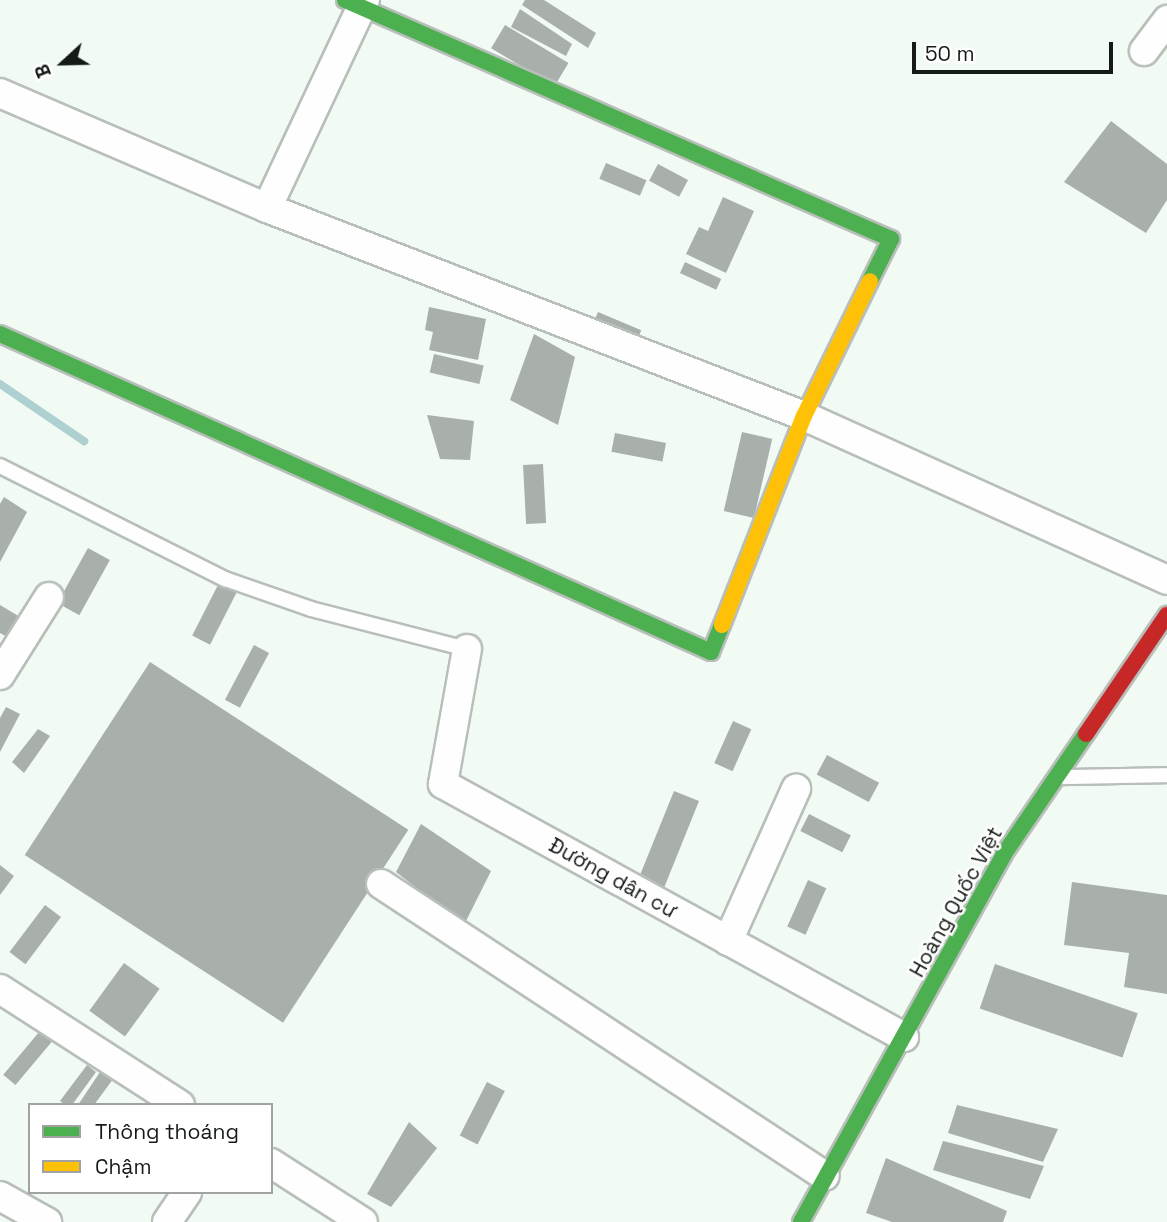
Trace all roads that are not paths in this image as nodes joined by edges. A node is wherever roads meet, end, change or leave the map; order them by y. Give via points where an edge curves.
1 (356, 2) edge
2 (1167, 20) edge
3 (1144, 51) dead end
4 (0, 93) edge
5 (267, 208) junction
6 (0, 334) edge
7 (804, 416) junction
8 (0, 466) edge
9 (1167, 580) edge
10 (49, 597) dead end
11 (1167, 615) edge
12 (467, 649) joint
13 (0, 675) edge
14 (1167, 775) edge
15 (1055, 777) junction
16 (796, 789) dead end
17 (381, 884) dead end
18 (728, 941) junction
19 (0, 989) edge
20 (904, 1037) junction
21 (177, 1103) edge
22 (273, 1164) edge
23 (825, 1176) junction
24 (186, 1194) edge
25 (0, 1196) edge
26 (47, 1222) edge
27 (167, 1222) edge
28 (363, 1222) edge
29 (802, 1222) edge

1 - 5 street
1 - 7 street via 891,239
2 - 3 street
4 - 5 street
5 - 7 street
6 - 7 street via 711,652
7 - 9 street
8 - 12 lane via 225,579 310,610
10 - 13 street
11 - 15 street, Hoàng Quốc Việt
12 - 18 street, Đường dân cư via 443,784
14 - 15 lane
15 - 20 street, Hoàng Quốc Việt via 1004,854
16 - 18 street
17 - 23 street
18 - 20 street, Đường dân cư
19 - 21 street
20 - 23 street, Hoàng Quốc Việt
22 - 28 street
23 - 29 street, Hoàng Quốc Việt
24 - 27 street
25 - 26 street

